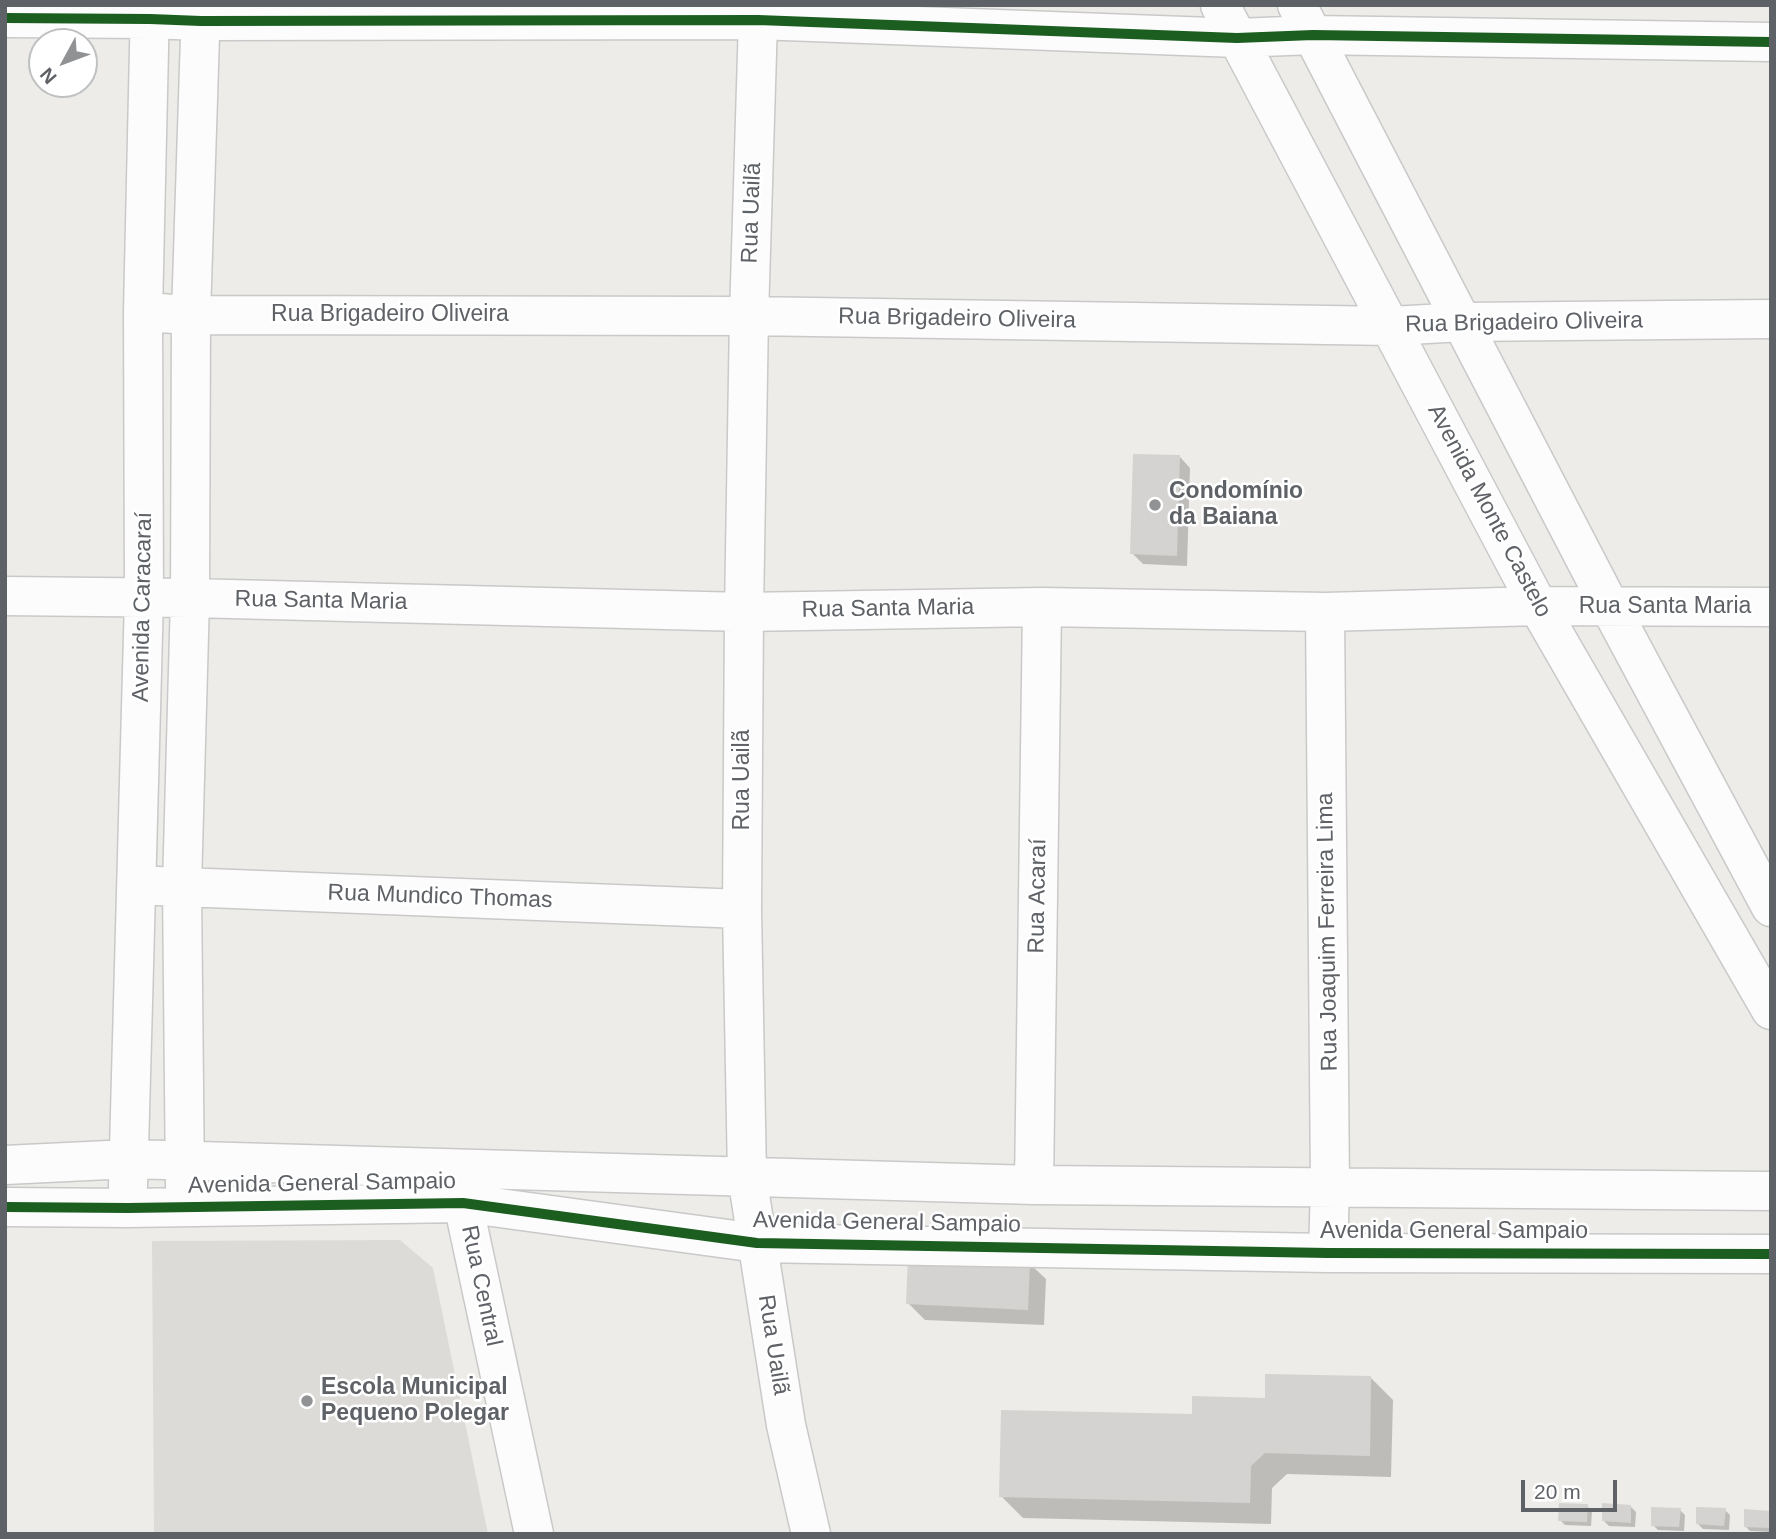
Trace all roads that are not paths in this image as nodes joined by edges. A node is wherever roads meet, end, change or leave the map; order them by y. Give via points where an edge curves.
1 (150, 12) edge
2 (201, 13) edge
3 (1308, 15) edge
4 (5, 18) edge
5 (758, 20) junction
6 (1228, 22) edge
7 (1771, 42) edge
8 (143, 312) junction
9 (191, 315) junction
10 (749, 316) junction
11 (1771, 319) edge
12 (1463, 322) junction
13 (1391, 326) junction
14 (5, 596) edge
15 (144, 598) junction
16 (190, 598) junction
17 (1538, 606) junction
18 (1042, 607) junction
19 (1610, 607) junction
20 (1771, 607) edge
21 (744, 612) junction
22 (1325, 612) junction
23 (137, 885) junction
24 (182, 886) junction
25 (1771, 906) edge
26 (742, 909) junction
27 (1771, 1010) edge
28 (129, 1159) junction
29 (185, 1161) junction
30 (5, 1165) edge
31 (747, 1177) junction
32 (1034, 1185) junction
33 (1330, 1187) junction
34 (1771, 1191) edge
35 (463, 1203) junction
36 (184, 1206) junction
37 (5, 1207) edge
38 (128, 1208) junction
39 (757, 1243) junction
40 (1328, 1253) junction
41 (1771, 1254) edge
42 (534, 1534) edge
43 (811, 1534) edge

1 - 2 street
1 - 4 street
1 - 8 street, Avenida Caracaraí
2 - 5 street
2 - 9 street, Avenida Caracaraí
3 - 6 street
3 - 7 street
3 - 12 street
5 - 6 street
5 - 10 street, Rua Uailã
6 - 13 street, Avenida Monte Castelo
8 - 9 street, Rua Brigadeiro Oliveira
8 - 15 street, Avenida Caracaraí
9 - 10 street, Rua Brigadeiro Oliveira
9 - 16 street, Avenida Caracaraí
10 - 13 street, Rua Brigadeiro Oliveira
10 - 21 street, Rua Uailã
11 - 12 street, Rua Brigadeiro Oliveira
12 - 13 street, Rua Brigadeiro Oliveira
12 - 19 street
13 - 17 street, Avenida Monte Castelo
14 - 15 street, Rua Santa Maria
15 - 16 street, Rua Santa Maria
15 - 23 street, Avenida Caracaraí
16 - 21 street, Rua Santa Maria
16 - 24 street, Avenida Caracaraí
17 - 19 street, Rua Santa Maria
17 - 22 street, Rua Santa Maria
17 - 27 street, Avenida Monte Castelo
18 - 21 street, Rua Santa Maria
18 - 22 street, Rua Santa Maria
18 - 32 street, Rua Acaraí
19 - 20 street, Rua Santa Maria
19 - 25 street
21 - 26 street, Rua Uailã
22 - 33 street, Rua Joaquim Ferreira Lima
23 - 24 street, Rua Mundico Thomas
23 - 28 street, Avenida Caracaraí
24 - 26 street, Rua Mundico Thomas
24 - 29 street, Avenida Caracaraí
26 - 31 street, Rua Uailã
28 - 29 street, Avenida General Sampaio
28 - 30 street, Avenida General Sampaio
28 - 38 street, Avenida Caracaraí
29 - 31 street, Avenida General Sampaio
29 - 36 street, Avenida Caracaraí
31 - 32 street, Avenida General Sampaio
31 - 39 street, Rua Uailã
32 - 33 street, Avenida General Sampaio
33 - 34 street, Avenida General Sampaio
33 - 40 street, Rua Joaquim Ferreira Lima
35 - 36 street, Avenida General Sampaio
35 - 39 street, Avenida General Sampaio
35 - 42 street, Rua Central
36 - 38 street, Avenida General Sampaio
37 - 38 street, Avenida General Sampaio
39 - 40 street, Avenida General Sampaio
39 - 43 street, Rua Uailã via 786,1425
40 - 41 street, Avenida General Sampaio

